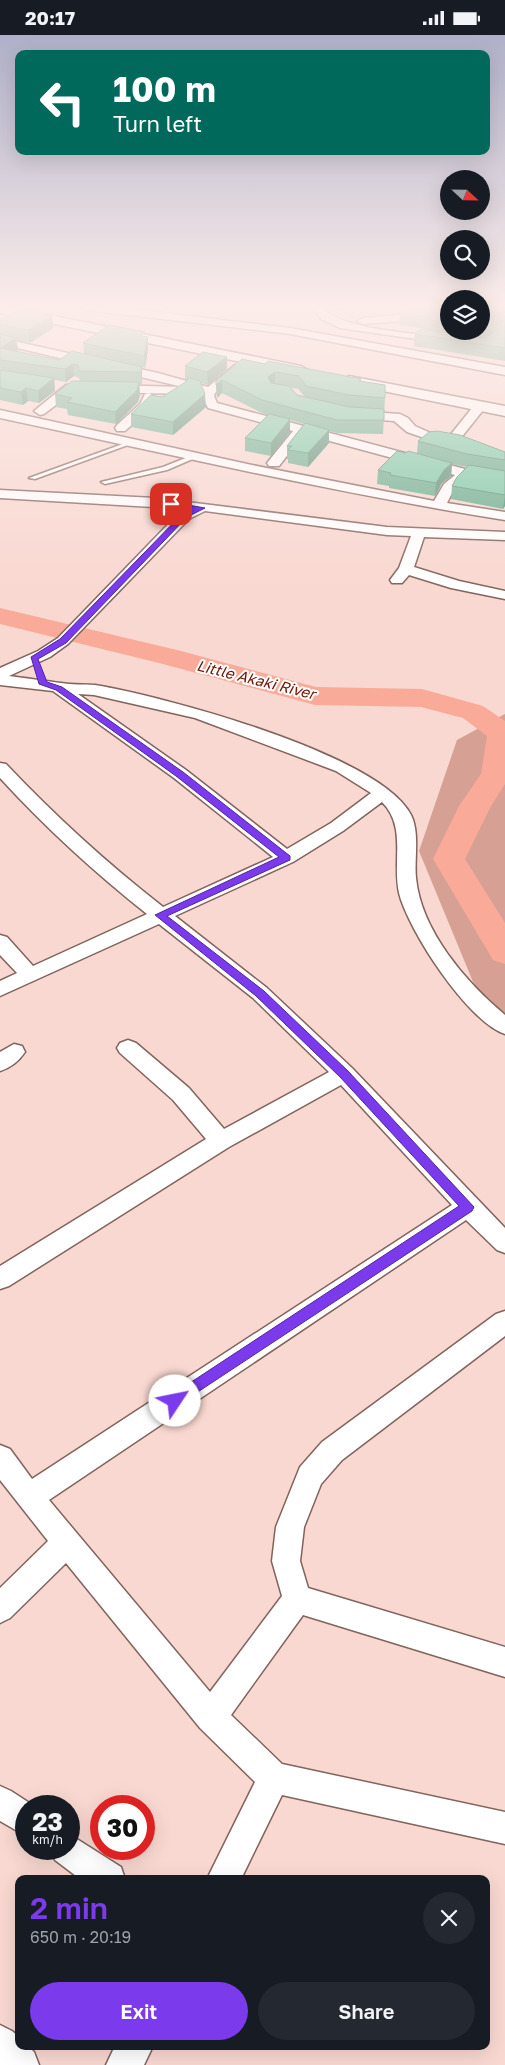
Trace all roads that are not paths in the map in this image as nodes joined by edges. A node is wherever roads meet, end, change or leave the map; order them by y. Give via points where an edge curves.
1 (52, 402) edge
2 (147, 402) edge
3 (208, 402) edge
4 (459, 402) edge
5 (480, 406) junction
6 (40, 411) dead end
7 (505, 411) edge
8 (342, 413) edge
9 (0, 414) edge
10 (122, 428) dead end
11 (300, 430) junction
12 (436, 438) junction
13 (452, 441) junction
14 (133, 442) junction
15 (470, 445) edge
16 (377, 450) junction
17 (193, 457) junction
18 (274, 463) dead end
19 (464, 473) junction
20 (33, 478) dead end
21 (505, 479) edge
22 (104, 481) dead end
23 (0, 494) edge
24 (438, 506) junction
25 (201, 508) junction
26 (505, 516) edge
27 (419, 532) junction
28 (505, 536) edge
29 (505, 595) edge
30 (34, 658) junction
31 (0, 674) edge
32 (0, 680) edge
33 (52, 686) junction
34 (0, 769) edge
35 (383, 793) junction
36 (286, 858) junction
37 (160, 915) junction
38 (0, 942) edge
39 (30, 975) junction
40 (0, 989) edge
41 (505, 1026) edge
42 (128, 1048) dead end
43 (344, 1074) junction
44 (221, 1141) junction
45 (468, 1207) junction
46 (505, 1243) edge
47 (0, 1279) edge
48 (505, 1322) edge
49 (0, 1458) edge
50 (29, 1497) junction
51 (66, 1543) junction
52 (297, 1599) junction
53 (0, 1608) edge
54 (505, 1662) edge
55 (212, 1717) junction
56 (274, 1778) junction
57 (0, 1802) edge
58 (15, 1813) edge
59 (505, 1828) edge
60 (80, 1859) edge
61 (102, 1875) edge
62 (225, 1875) edge
63 (0, 2043) edge
64 (132, 2050) edge
65 (20, 2065) edge
66 (124, 2065) edge

1 - 6 street
2 - 10 street
3 - 11 street via 218,408
4 - 5 street
5 - 7 street
5 - 13 street
8 - 12 street via 396,417 411,429
9 - 14 street
11 - 16 street
11 - 18 street
12 - 13 street
12 - 16 street
13 - 15 street
14 - 17 street
14 - 20 lane
16 - 19 street
17 - 22 lane via 165,469
17 - 24 street
19 - 21 street
19 - 24 street via 449,487
23 - 25 street
24 - 26 street
25 - 27 street via 387,531
25 - 30 street via 184,516 63,641
27 - 28 street
27 - 29 street via 401,574
30 - 31 street
30 - 33 street
32 - 33 street
33 - 35 street via 94,690 200,714 342,767
33 - 36 street via 180,774
34 - 37 street via 99,866
35 - 36 street via 337,827
35 - 41 street via 404,819 405,871 409,895 420,922 453,975
36 - 37 street
37 - 39 street
37 - 43 street via 260,993
38 - 39 street
39 - 40 street
42 - 44 street via 181,1095
43 - 44 street
43 - 45 street
44 - 47 street
45 - 46 street
45 - 50 street
48 - 52 street via 332,1451 310,1475 290,1527 286,1561
49 - 50 street
50 - 51 street
51 - 53 street
51 - 55 street
52 - 54 street
52 - 55 street
55 - 56 street
56 - 59 street
56 - 62 street
57 - 58 street
60 - 61 street
63 - 65 street
64 - 66 street

